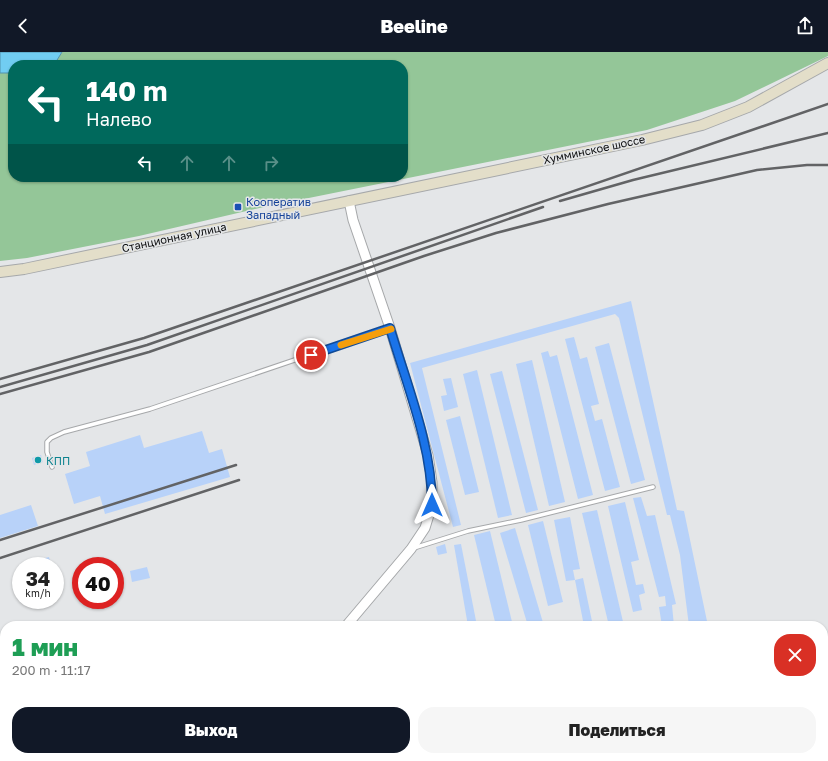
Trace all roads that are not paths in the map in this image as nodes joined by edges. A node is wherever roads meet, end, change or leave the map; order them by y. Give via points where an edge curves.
1 (828, 63) edge
2 (349, 201) junction
3 (0, 272) edge
4 (390, 328) junction
5 (52, 467) dead end
6 (653, 487) dead end
7 (411, 549) junction
8 (350, 621) edge

1 - 2 main road, Хумминское шоссе via 748,107 702,125
2 - 3 main road, Станционная улица
2 - 4 street via 353,220
4 - 5 lane via 150,409 64,432 46,442
4 - 7 street via 428,455 432,482 430,513 425,528
6 - 7 lane via 468,531
7 - 8 street

